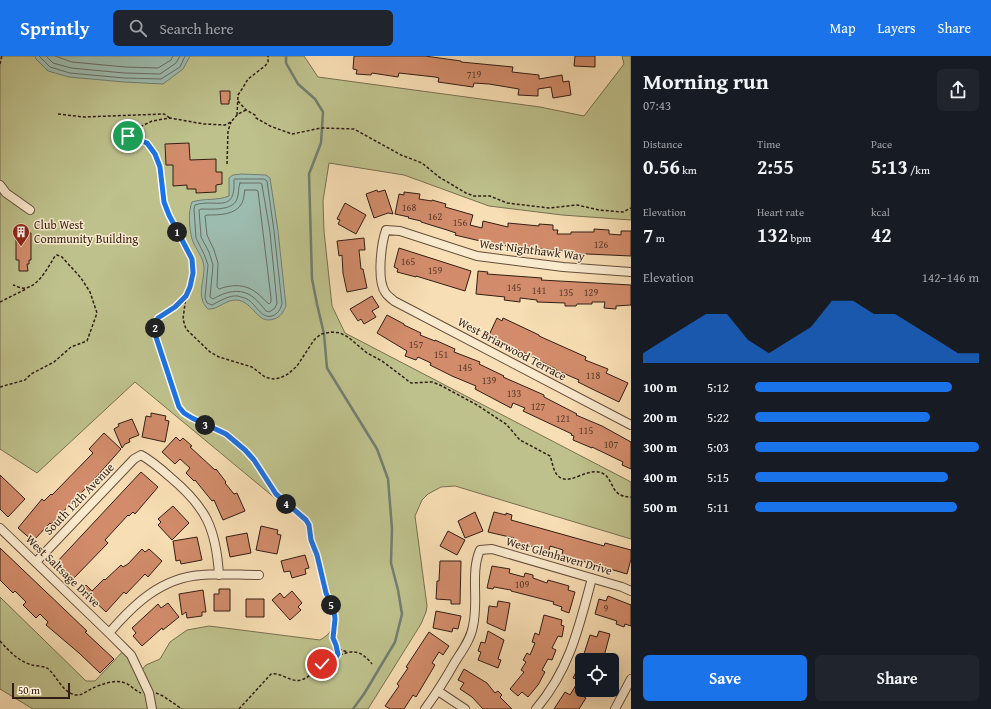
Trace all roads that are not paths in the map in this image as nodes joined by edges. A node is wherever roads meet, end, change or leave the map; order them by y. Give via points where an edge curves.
1 (0, 185) edge
2 (30, 210) dead end
3 (631, 272) edge
4 (385, 292) joint
5 (631, 425) edge
6 (0, 528) edge
7 (36, 562) junction
8 (219, 575) junction
9 (259, 576) dead end
10 (592, 578) junction
11 (631, 590) edge
12 (110, 633) junction
13 (631, 679) edge
14 (438, 691) junction
15 (152, 709) edge
16 (425, 709) edge
17 (465, 709) edge
18 (536, 709) edge
19 (614, 709) edge

1 - 2 street via 6,193
3 - 4 street, West Nighthawk Way via 563,267 477,256 400,231 386,230 382,240 381,271 381,283
4 - 5 street, West Briarwood Terrace via 394,301
6 - 7 street, West Saltsage Drive
7 - 8 street, South 12th Avenue via 134,459 141,455 183,488 201,509 214,536
7 - 12 street, West Saltsage Drive
8 - 9 street
8 - 12 street via 200,575 172,581 151,592 133,607
10 - 11 street, West Glenhaven Drive
10 - 14 street, West Glenhaven Drive via 492,549 480,550 476,560 473,627 463,650
10 - 18 street via 568,658
12 - 15 street, West Saltsage Drive via 131,655 149,693
13 - 19 street
14 - 16 street
14 - 17 street

